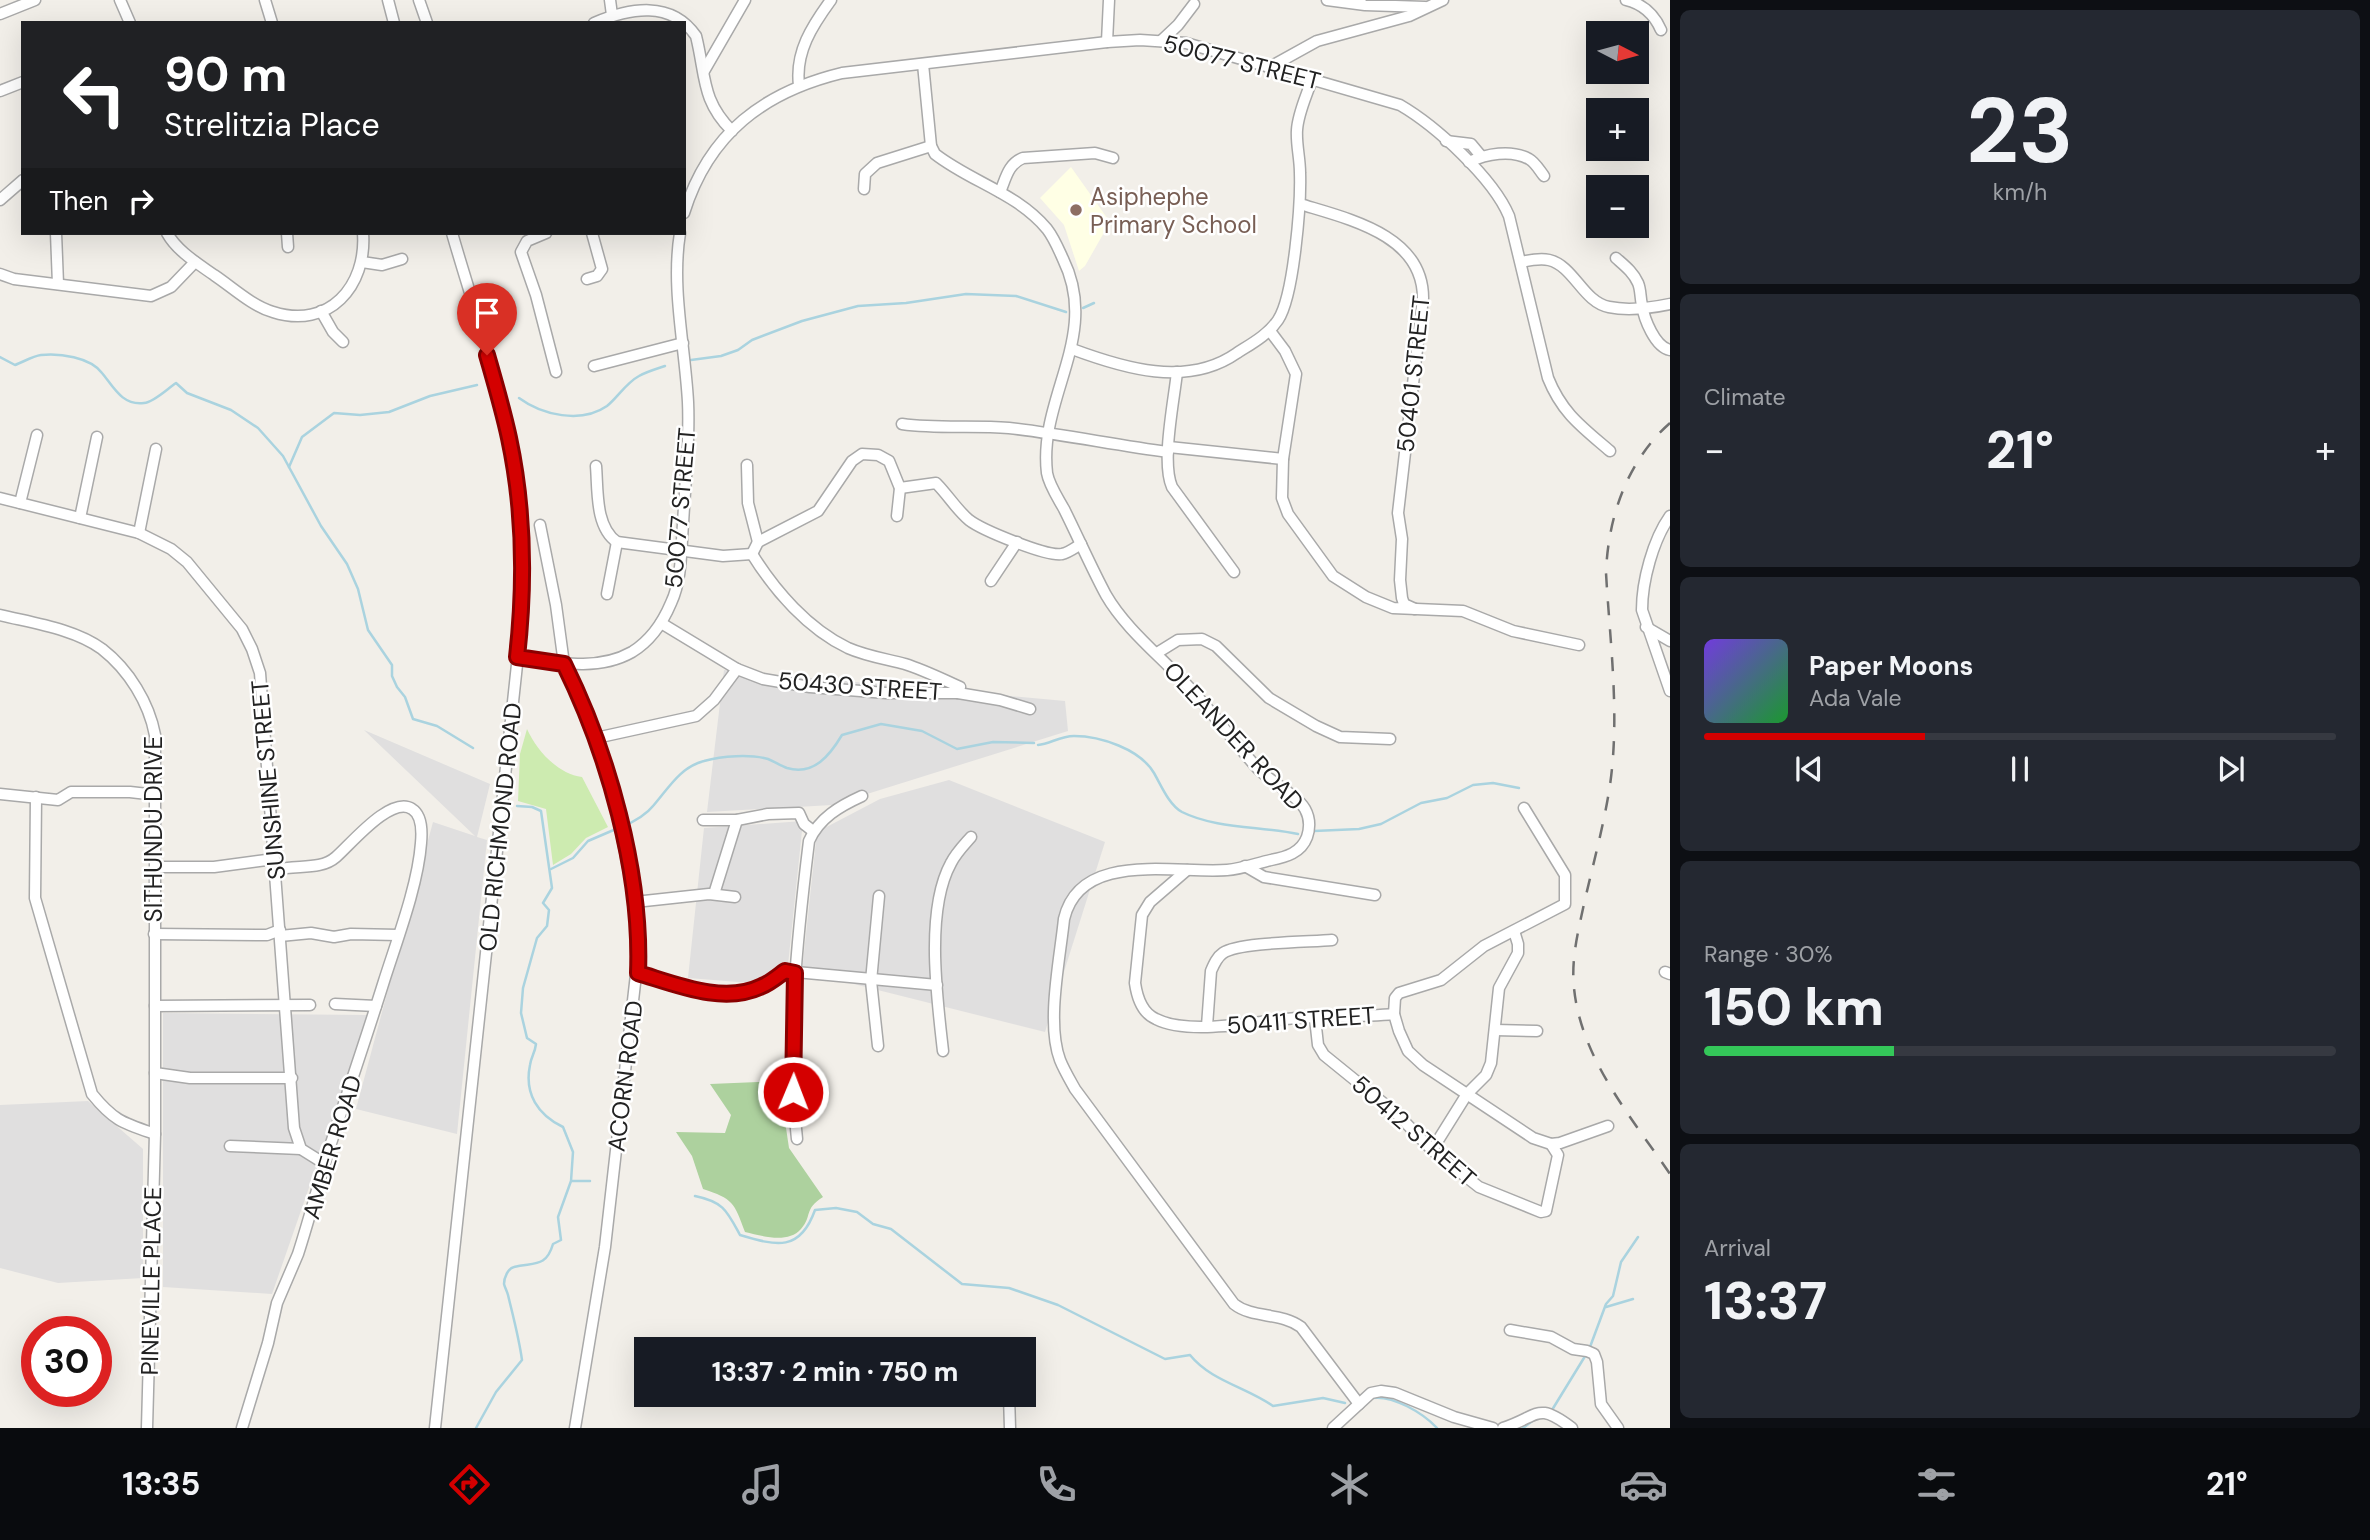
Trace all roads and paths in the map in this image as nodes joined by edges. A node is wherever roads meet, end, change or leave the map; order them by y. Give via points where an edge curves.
1 (35, 0) edge
2 (120, 0) edge
3 (265, 0) edge
4 (388, 0) edge
5 (419, 0) edge
6 (610, 0) edge
7 (632, 0) edge
8 (745, 0) edge
9 (831, 0) edge
10 (1109, 0) edge
11 (1327, 0) edge
12 (1443, 0) edge
13 (1626, 0) edge
14 (1195, 4) dead end
15 (1429, 8) junction
16 (0, 14) edge
17 (617, 14) junction
18 (129, 21) edge
19 (271, 21) edge
20 (393, 21) edge
21 (426, 21) edge
22 (599, 21) edge
23 (683, 21) edge
24 (686, 24) edge
25 (1661, 30) dead end
26 (1161, 41) junction
27 (1107, 42) junction
28 (923, 64) junction
29 (1270, 67) junction
30 (704, 71) junction
31 (1312, 79) junction
32 (21, 83) edge
33 (799, 85) junction
34 (0, 91) edge
35 (732, 131) junction
36 (1446, 141) junction
37 (931, 146) junction
38 (1481, 156) junction
39 (1113, 158) dead end
40 (1469, 162) junction
41 (1544, 176) dead end
42 (21, 182) edge
43 (864, 189) dead end
44 (1000, 192) junction
45 (0, 200) edge
46 (1300, 204) junction
47 (686, 208) edge
48 (56, 235) edge
49 (168, 235) edge
50 (287, 235) edge
51 (363, 235) edge
52 (453, 235) edge
53 (541, 235) edge
54 (593, 235) edge
55 (680, 235) edge
56 (288, 247) dead end
57 (1616, 258) dead end
58 (402, 259) dead end
59 (362, 261) junction
60 (195, 262) junction
61 (1521, 262) junction
62 (0, 274) edge
63 (587, 279) dead end
64 (58, 284) junction
65 (1670, 304) edge
66 (1642, 307) junction
67 (321, 311) junction
68 (1270, 331) junction
69 (342, 342) dead end
70 (683, 343) junction
71 (1072, 349) junction
72 (1670, 350) edge
73 (594, 366) dead end
74 (556, 372) dead end
75 (1177, 372) junction
76 (902, 424) dead end
77 (1049, 433) junction
78 (37, 435) dead end
79 (97, 437) dead end
80 (156, 449) dead end
81 (1168, 449) junction
82 (1610, 451) dead end
83 (1283, 459) junction
84 (747, 465) dead end
85 (596, 466) dead end
86 (900, 488) junction
87 (0, 498) edge
88 (20, 503) junction
89 (897, 516) dead end
90 (1670, 516) edge
91 (80, 518) junction
92 (540, 525) dead end
93 (139, 533) junction
94 (617, 541) junction
95 (758, 542) junction
96 (1017, 542) junction
97 (1081, 544) junction
98 (681, 551) junction
99 (752, 554) junction
100 (1234, 572) dead end
101 (991, 581) dead end
102 (607, 594) dead end
103 (1416, 610) junction
104 (0, 615) edge
105 (661, 623) junction
106 (1646, 626) junction
107 (1667, 638) edge
108 (1579, 645) dead end
109 (1157, 653) junction
110 (517, 657) junction
111 (564, 664) junction
112 (737, 669) junction
113 (959, 690) junction
114 (1670, 691) edge
115 (1030, 709) dead end
116 (596, 738) junction
117 (1390, 739) dead end
118 (0, 794) edge
119 (156, 795) junction
120 (862, 796) dead end
121 (36, 797) junction
122 (1524, 808) dead end
123 (703, 820) dead end
124 (737, 820) junction
125 (813, 831) junction
126 (971, 837) dead end
127 (275, 864) junction
128 (1245, 866) junction
129 (156, 867) junction
130 (1187, 870) junction
131 (714, 894) junction
132 (1375, 895) dead end
133 (880, 896) dead end
134 (735, 897) dead end
135 (635, 902) junction
136 (1514, 931) junction
137 (280, 933) junction
138 (154, 934) junction
139 (398, 934) junction
140 (1332, 940) dead end
141 (638, 973) junction
142 (795, 973) junction
143 (871, 981) junction
144 (937, 985) junction
145 (286, 1004) junction
146 (335, 1004) dead end
147 (310, 1005) dead end
148 (155, 1006) junction
149 (376, 1006) junction
150 (1394, 1014) junction
151 (1315, 1018) junction
152 (1207, 1026) junction
153 (1494, 1030) junction
154 (1537, 1031) dead end
155 (878, 1046) dead end
156 (943, 1051) dead end
157 (155, 1073) junction
158 (292, 1078) junction
159 (1467, 1094) junction
160 (1608, 1126) dead end
161 (155, 1134) junction
162 (797, 1139) dead end
163 (1551, 1144) junction
164 (230, 1146) dead end
165 (301, 1149) junction
166 (1432, 1150) junction
167 (325, 1164) junction
168 (1510, 1329) dead end
169 (1359, 1404) junction
170 (1009, 1407) edge
171 (1454, 1418) junction
172 (147, 1428) edge
173 (242, 1428) edge
174 (435, 1428) edge
175 (575, 1428) edge
176 (1010, 1428) edge
177 (1333, 1428) edge
178 (1449, 1428) edge
179 (1493, 1428) edge
180 (1503, 1428) edge
181 (1573, 1428) edge
182 (1618, 1428) edge

1 - 16 street
2 - 18 street
3 - 19 street
4 - 20 street
5 - 21 street
6 - 17 street
7 - 17 street
8 - 30 street
9 - 33 street via 804,43 798,59
10 - 27 street
11 - 15 street
12 - 15 street
13 - 25 street via 1643,7
14 - 26 street
15 - 29 street via 1317,41
17 - 22 street
17 - 23 street via 647,8
24 - 30 street via 696,36
26 - 27 street, 50077 STREET
26 - 29 street, 50077 STREET via 1186,43
27 - 28 street, 50077 STREET
28 - 33 street, 50077 STREET via 842,73
28 - 37 street
29 - 31 street, 50077 STREET
30 - 35 street via 710,103
31 - 36 street, 50077 STREET via 1400,105
31 - 46 street via 1297,133
32 - 34 street
33 - 35 street, 50077 STREET via 760,106
35 - 47 street, 50077 STREET via 703,169
36 - 38 street via 1471,144
36 - 40 street, 50077 STREET
37 - 43 street via 877,163 865,174
37 - 44 street, OLEANDER ROAD via 945,162
38 - 40 street
38 - 41 street via 1527,158
39 - 44 street via 1095,153 1023,159 1010,168
40 - 61 street, 50077 STREET via 1504,203
42 - 45 street
44 - 71 street, OLEANDER ROAD via 1045,228 1069,271 1077,314
46 - 68 street via 1288,293
46 - 103 street, 50401 STREET via 1389,237 1419,270 1423,298 1398,513 1402,598
48 - 64 street
49 - 60 street
50 - 56 street
51 - 59 street
52 - 110 street, OLD RICHMOND ROAD via 501,404 516,481 522,553
53 - 74 street via 523,244 522,252
54 - 63 street via 602,269
55 - 70 street, 50077 STREET via 676,261
57 - 66 street via 1636,278
58 - 59 street via 382,265
59 - 67 street via 357,279 345,295
60 - 64 street via 171,287 151,296
60 - 67 street via 270,311 299,316
61 - 66 street via 1555,262 1608,307
61 - 82 street, 50077 STREET via 1553,390 1569,415
62 - 64 street
65 - 66 street
66 - 72 street via 1657,341
67 - 69 street
68 - 75 street via 1231,357
68 - 83 street via 1296,374
70 - 73 street
70 - 98 street, 50077 STREET via 688,442
71 - 75 street via 1133,369
71 - 77 street, OLEANDER ROAD
75 - 81 street
76 - 77 street
77 - 81 street
77 - 97 street, OLEANDER ROAD via 1048,477
78 - 88 street
79 - 91 street
80 - 93 street
81 - 83 street
81 - 100 street via 1171,487
83 - 103 street via 1285,509 1333,576 1375,601
84 - 95 street via 748,503
85 - 94 street via 604,526
86 - 89 street
86 - 95 street via 884,457 871,453 856,456 818,511
86 - 96 street via 936,483 971,521
87 - 88 street, SUNSHINE STREET
88 - 91 street, SUNSHINE STREET
90 - 106 street via 1642,596
91 - 93 street, SUNSHINE STREET
92 - 111 street, ACORN ROAD
93 - 127 street, SUNSHINE STREET via 187,562 253,649 260,673
94 - 98 street
94 - 102 street
95 - 99 street
96 - 97 street via 1063,555
96 - 101 street
97 - 109 street, OLEANDER ROAD via 1107,597
98 - 99 street
98 - 105 street, 50077 STREET via 673,601
99 - 113 street via 798,612 833,640 864,655 907,665
103 - 108 street via 1467,612 1513,631
104 - 119 street, SITHUNDU DRIVE via 72,634 102,649 125,674 145,700 152,720
105 - 111 street, 50077 STREET via 631,653 601,663
105 - 112 street, 50430 STREET
106 - 107 street
106 - 114 street
109 - 117 street via 1178,640 1202,639 1216,646 1269,698 1316,726 1340,737
109 - 128 street, OLEANDER ROAD via 1259,770 1305,808 1309,825 1300,849
110 - 111 street, 50077 STREET
110 - 174 street, OLD RICHMOND ROAD
111 - 116 street, ACORN ROAD
112 - 113 street, 50430 STREET via 810,687 886,693
112 - 116 street via 696,716
113 - 115 street, 50430 STREET
116 - 135 street, ACORN ROAD
118 - 121 street
119 - 121 street via 92,792 71,793 58,800
119 - 129 street, SITHUNDU DRIVE
120 - 125 street via 837,807
121 - 161 street via 35,898 92,1094 119,1121
122 - 136 street via 1565,875 1566,902
123 - 124 street
124 - 125 street via 799,813
124 - 131 street
125 - 142 street
126 - 144 street via 951,863 941,887
127 - 129 street
127 - 137 street, SUNSHINE STREET
127 - 139 street, AMBER ROAD via 327,863 395,807 415,810 422,842
128 - 130 street, OLEANDER ROAD
128 - 132 street via 1264,877
129 - 138 street, SITHUNDU DRIVE
130 - 152 street, 50411 STREET via 1150,902 1142,915 1136,993 1154,1018
130 - 169 street, OLEANDER ROAD via 1100,875 1068,903 1054,1020 1060,1060 1075,1089 1234,1304 1301,1327
131 - 134 street
131 - 135 street
133 - 143 street
135 - 141 street, ACORN ROAD
136 - 150 street via 1484,946 1441,980 1397,995
136 - 153 street via 1518,953 1499,988
137 - 138 street
137 - 139 street via 334,937
137 - 145 street, SUNSHINE STREET
138 - 148 street, SITHUNDU DRIVE
139 - 149 street, AMBER ROAD
140 - 152 street via 1239,947 1224,953 1212,971
141 - 142 street via 729,993 762,986 785,971
141 - 175 street, ACORN ROAD via 605,1247
142 - 143 street
142 - 162 street
143 - 144 street
143 - 155 street
144 - 156 street
145 - 147 street
145 - 148 street
145 - 158 street, SUNSHINE STREET
146 - 149 street
148 - 157 street, SITHUNDU DRIVE
149 - 167 street, AMBER ROAD
150 - 151 street, 50411 STREET
150 - 159 street, 50411 STREET via 1408,1051
151 - 152 street, 50411 STREET
151 - 166 street, 50412 STREET via 1321,1052 1398,1115
153 - 154 street
153 - 159 street via 1488,1071
157 - 158 street via 190,1079
157 - 161 street, SITHUNDU DRIVE
158 - 165 street, SUNSHINE STREET via 294,1128
159 - 163 street, 50411 STREET via 1518,1130
159 - 166 street
160 - 163 street
161 - 172 street, PINEVILLE PLACE
163 - 166 street, 50412 STREET via 1558,1155 1546,1211 1541,1212 1487,1192
164 - 165 street
165 - 167 street
167 - 173 street, AMBER ROAD via 298,1254 277,1303
168 - 182 street via 1555,1338 1594,1354 1601,1404
169 - 171 street via 1371,1393 1386,1391
169 - 177 street
170 - 176 street
171 - 178 street
171 - 179 street
180 - 181 street via 1543,1412

